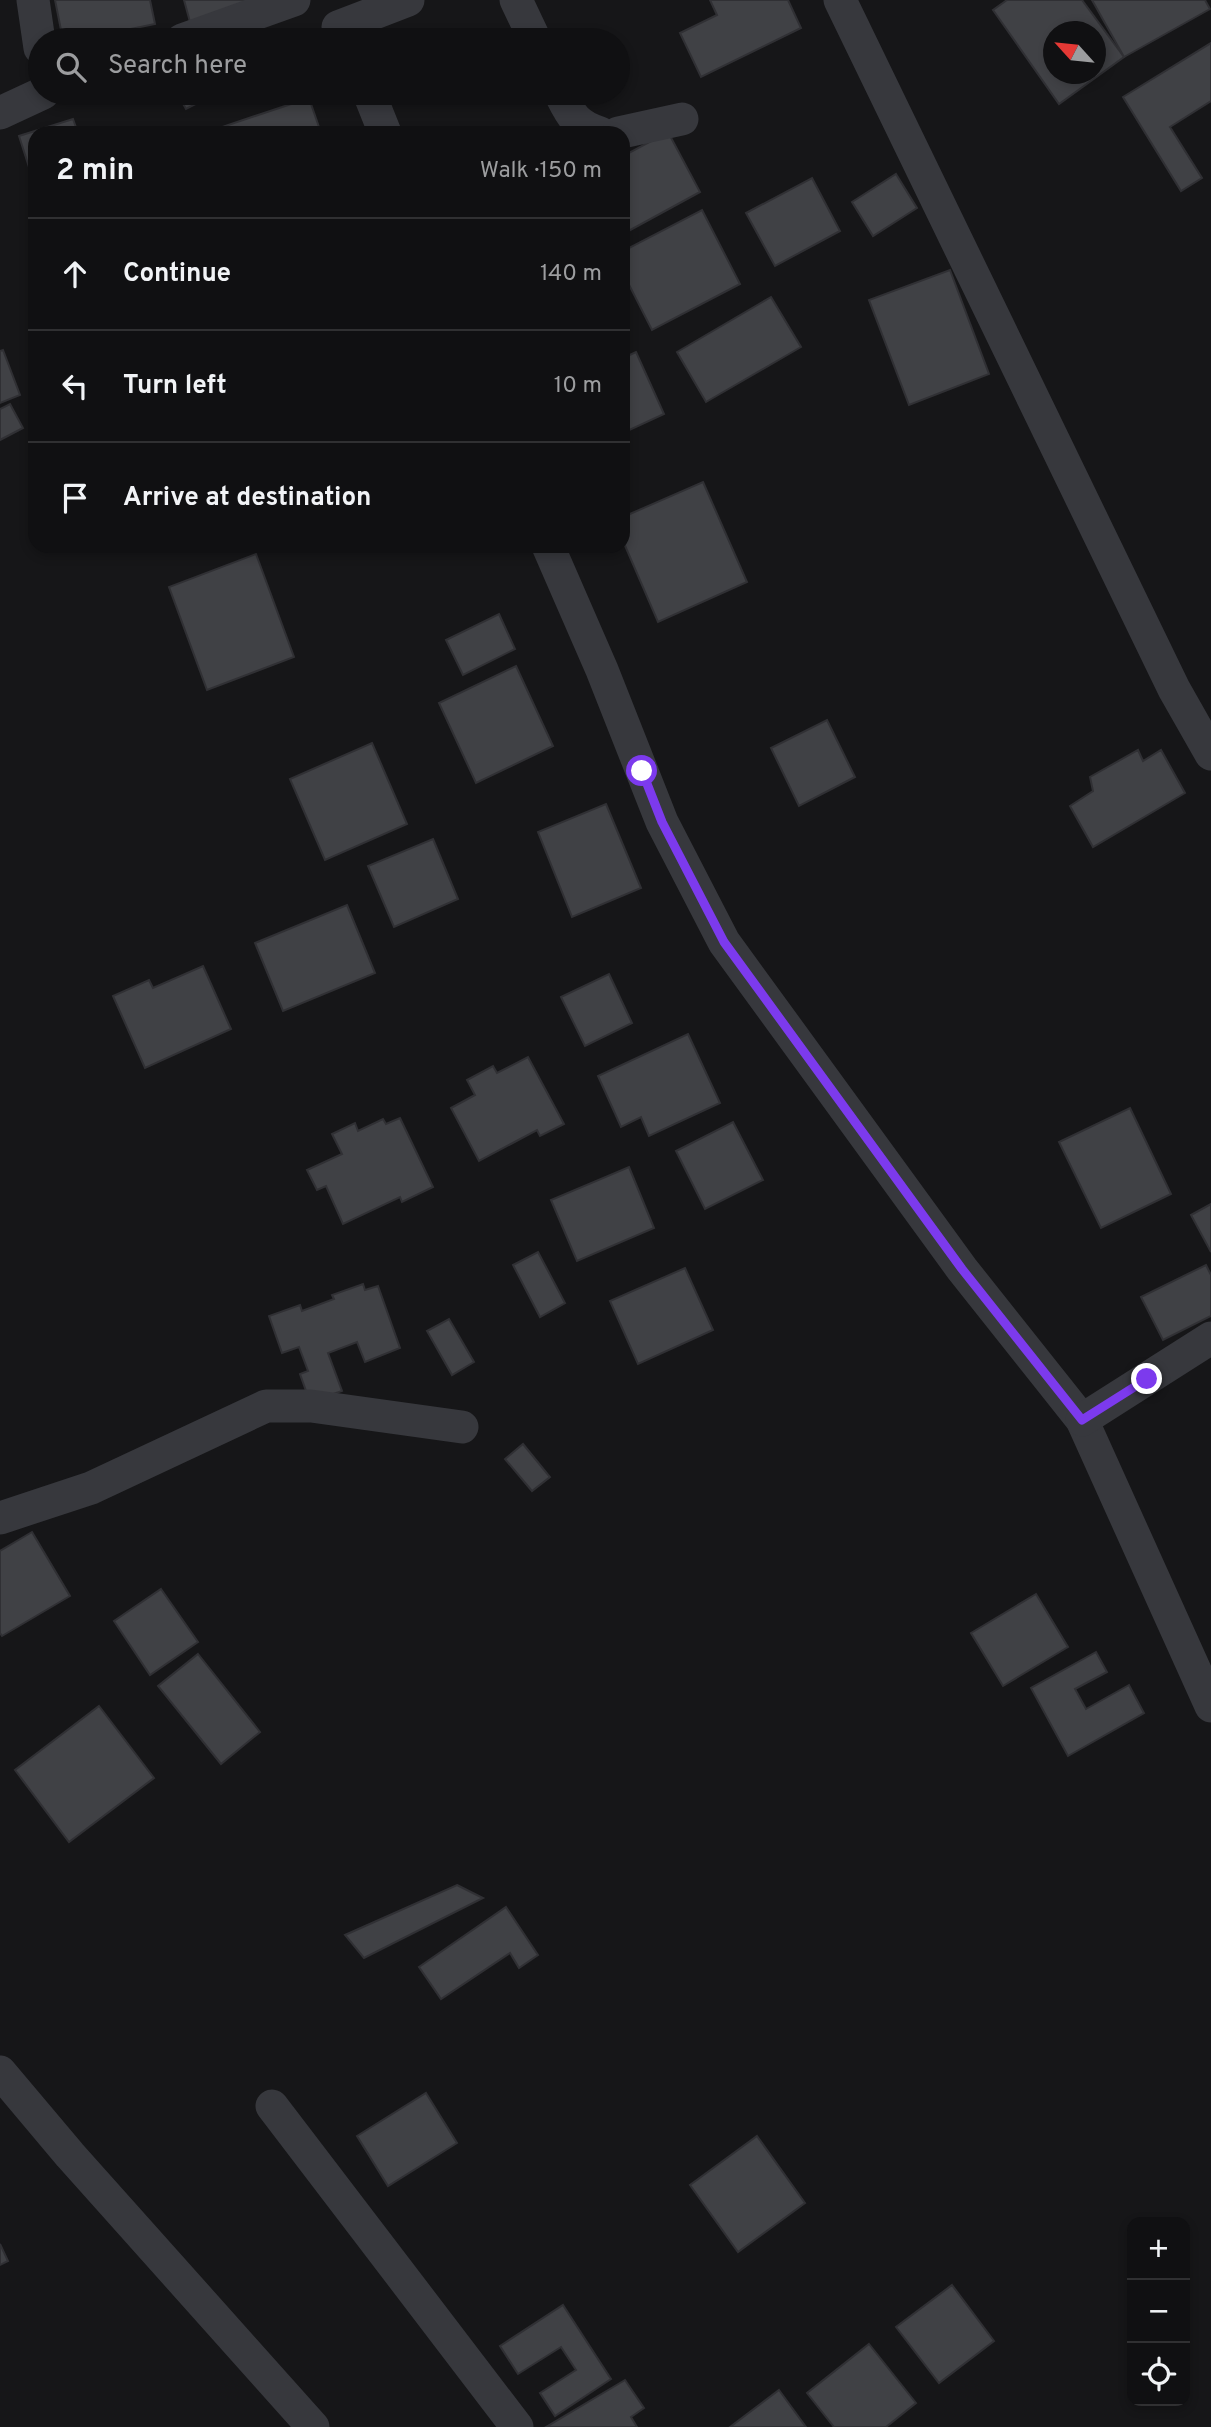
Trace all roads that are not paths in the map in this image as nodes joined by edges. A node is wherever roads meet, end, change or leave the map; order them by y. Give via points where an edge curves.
1 (33, 0) edge
2 (294, 0) edge
3 (408, 0) edge
4 (516, 0) edge
5 (840, 0) edge
6 (336, 22) edge
7 (37, 28) edge
8 (216, 28) edge
9 (529, 28) edge
10 (28, 100) edge
11 (374, 105) edge
12 (566, 105) edge
13 (0, 114) edge
14 (682, 119) dead end
15 (383, 126) edge
16 (582, 126) edge
17 (630, 130) edge
18 (551, 553) edge
19 (1211, 754) edge
20 (1211, 1338) edge
21 (1082, 1420) junction
22 (462, 1427) dead end
23 (0, 1518) edge
24 (1211, 1706) edge
25 (0, 2072) edge
26 (272, 2106) dead end
27 (313, 2427) edge
28 (517, 2427) edge

1 - 7 street
2 - 8 street
3 - 6 street
4 - 9 street
5 - 19 street via 1174,689
10 - 13 street
11 - 15 street
12 - 16 street
14 - 17 street
18 - 21 street via 662,822 724,942 962,1269
20 - 21 street
21 - 24 street
22 - 23 street via 311,1406 266,1406 90,1489
25 - 27 street
26 - 28 street

